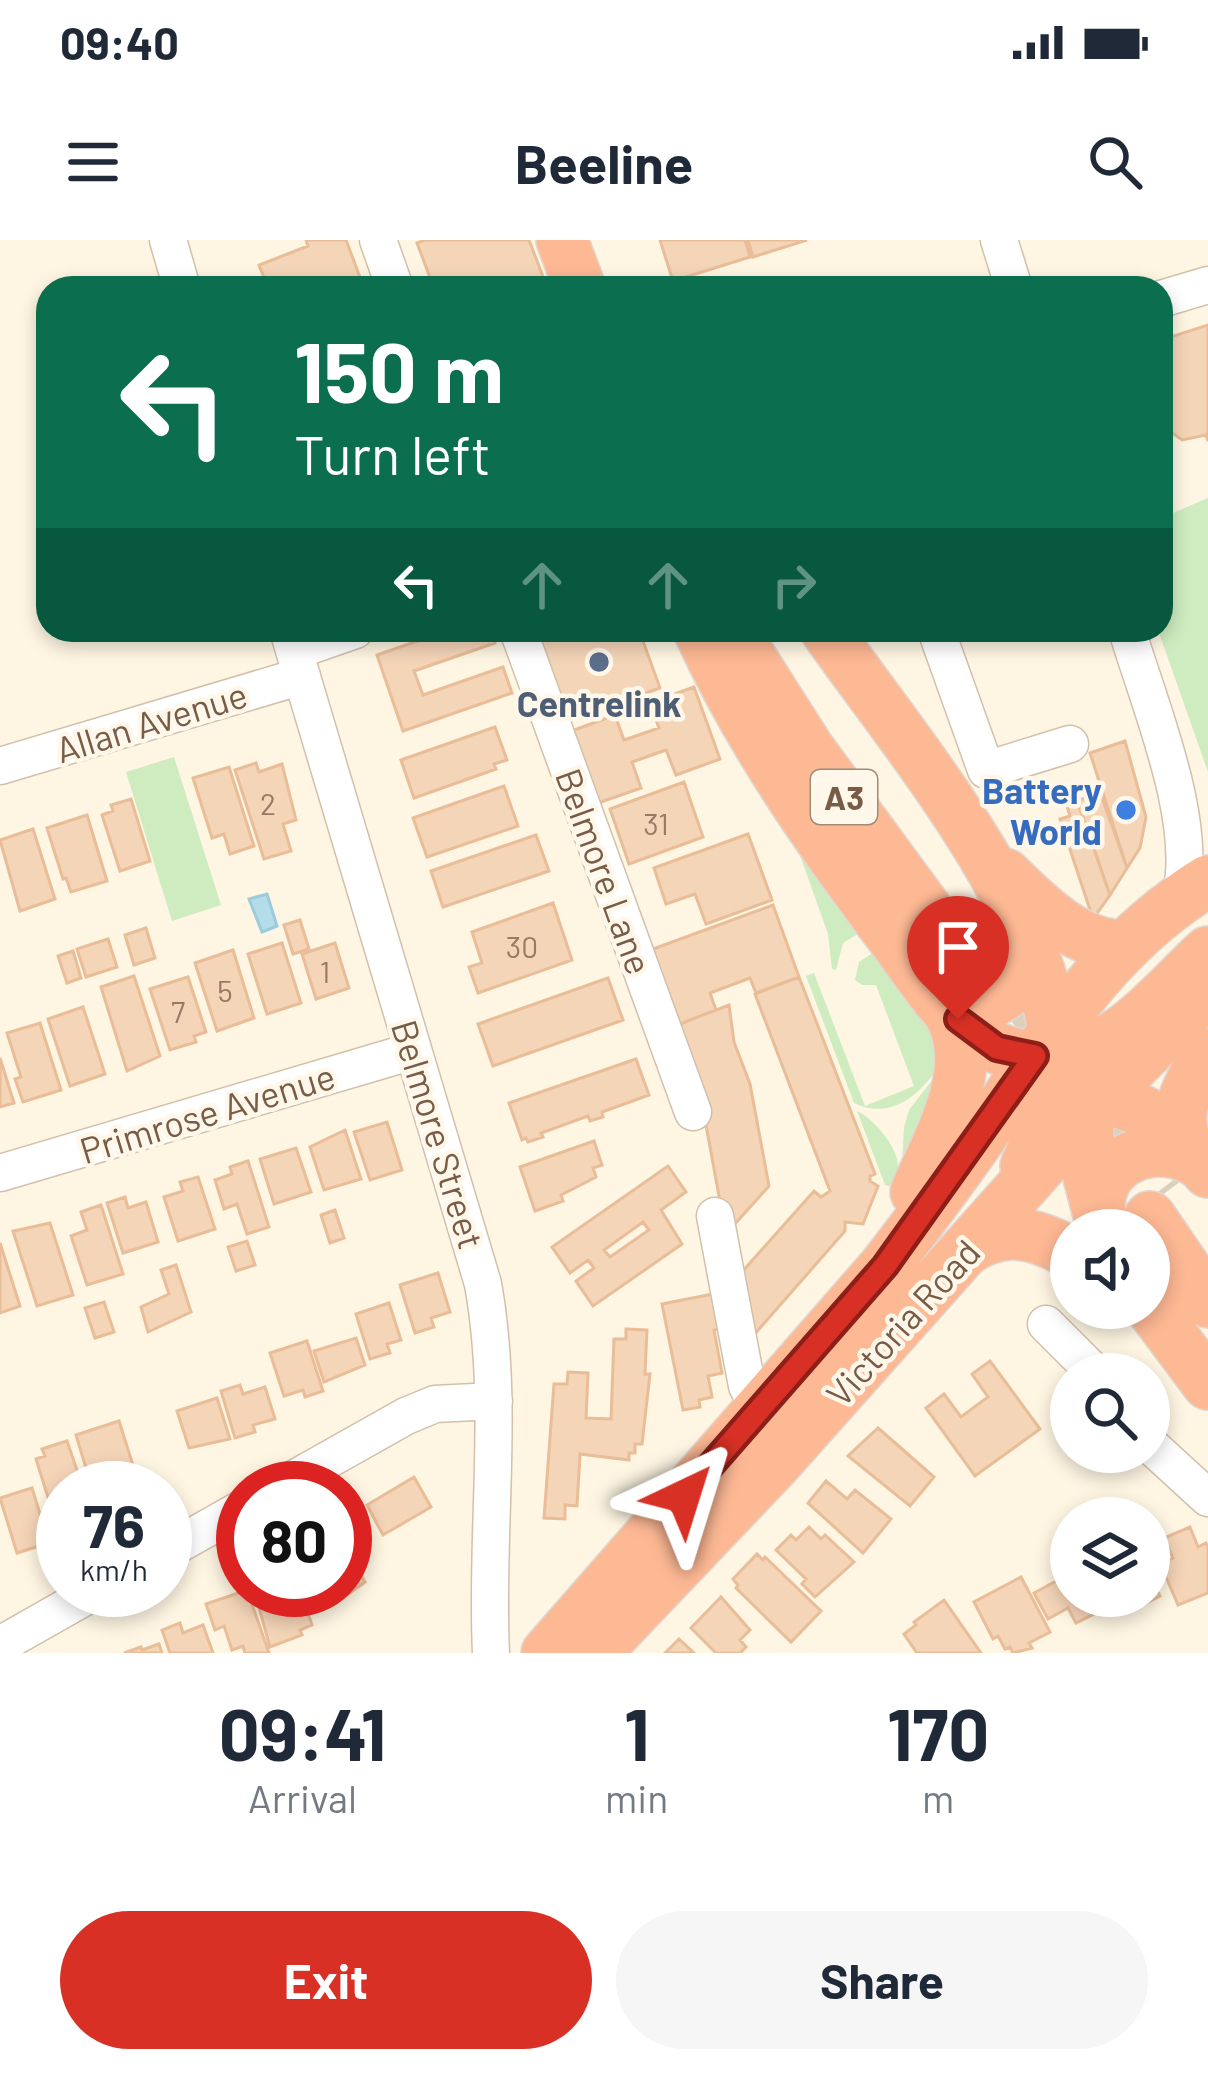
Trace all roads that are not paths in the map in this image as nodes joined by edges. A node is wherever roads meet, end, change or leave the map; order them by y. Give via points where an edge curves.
1 (168, 240) edge
2 (378, 240) edge
3 (562, 240) edge
4 (594, 240) edge
5 (999, 240) edge
6 (178, 276) edge
7 (391, 276) edge
8 (576, 276) edge
9 (606, 276) edge
10 (1010, 276) edge
11 (1208, 284) edge
12 (1173, 295) edge
13 (522, 642) edge
14 (704, 642) edge
15 (741, 642) edge
16 (774, 642) edge
17 (835, 642) edge
18 (940, 642) edge
19 (1131, 642) edge
20 (295, 652) edge
21 (1070, 744) dead end
22 (0, 766) edge
23 (1174, 782) junction
24 (1208, 818) edge
25 (987, 857) junction
26 (1194, 890) edge
27 (1124, 946) junction
28 (1208, 952) edge
29 (969, 965) junction
30 (1208, 991) edge
31 (1060, 1047) junction
32 (413, 1051) junction
33 (1208, 1054) edge
34 (1080, 1106) junction
35 (692, 1112) dead end
36 (0, 1173) edge
37 (1161, 1193) edge
38 (937, 1198) junction
39 (715, 1216) dead end
40 (978, 1237) junction
41 (1050, 1244) edge
42 (1208, 1244) edge
43 (885, 1266) junction
44 (1208, 1302) edge
45 (1046, 1324) dead end
46 (1167, 1329) edge
47 (1075, 1353) edge
48 (1208, 1384) edge
49 (494, 1401) junction
50 (760, 1410) junction
51 (328, 1461) edge
52 (1170, 1463) edge
53 (1208, 1498) edge
54 (50, 1617) edge
55 (0, 1645) edge
56 (491, 1653) edge
57 (547, 1653) edge
58 (595, 1653) edge

1 - 6 street
2 - 7 street
3 - 8 highway
4 - 9 highway
5 - 10 street
11 - 12 street
13 - 35 street, Belmore Lane
14 - 29 highway via 769,763
15 - 29 highway, A3 via 808,748
16 - 29 highway, A3
17 - 25 highway
18 - 21 street via 986,770
19 - 23 street
20 - 22 street, Allan Avenue
20 - 32 street, Belmore Street
23 - 24 street
23 - 26 street
25 - 27 highway via 1075,932
25 - 29 highway
26 - 27 highway, Victoria Road
26 - 31 highway via 1124,982
27 - 31 highway, Victoria Road via 1079,993
28 - 31 highway via 1132,1024
29 - 31 highway
29 - 31 highway via 980,1039 997,1048
29 - 43 highway via 948,1119
30 - 34 highway, Victoria Road
31 - 34 highway
31 - 38 highway, Victoria Road
32 - 36 street, Primrose Avenue
32 - 49 street, Belmore Street via 484,1284
33 - 37 highway via 1181,1108
34 - 37 highway via 1089,1177
34 - 37 highway via 1142,1109 1167,1124
34 - 38 highway via 999,1142
34 - 40 highway, Victoria Road
37 - 42 highway
37 - 44 highway
38 - 43 highway, Victoria Road
39 - 50 street via 747,1386
40 - 41 highway via 1010,1232
40 - 58 highway, Victoria Road
43 - 50 highway, Victoria Road
45 - 47 street
46 - 48 highway
49 - 51 street via 421,1410
49 - 56 street, Belmore Street
50 - 57 highway, Victoria Road
52 - 53 street
54 - 55 street

